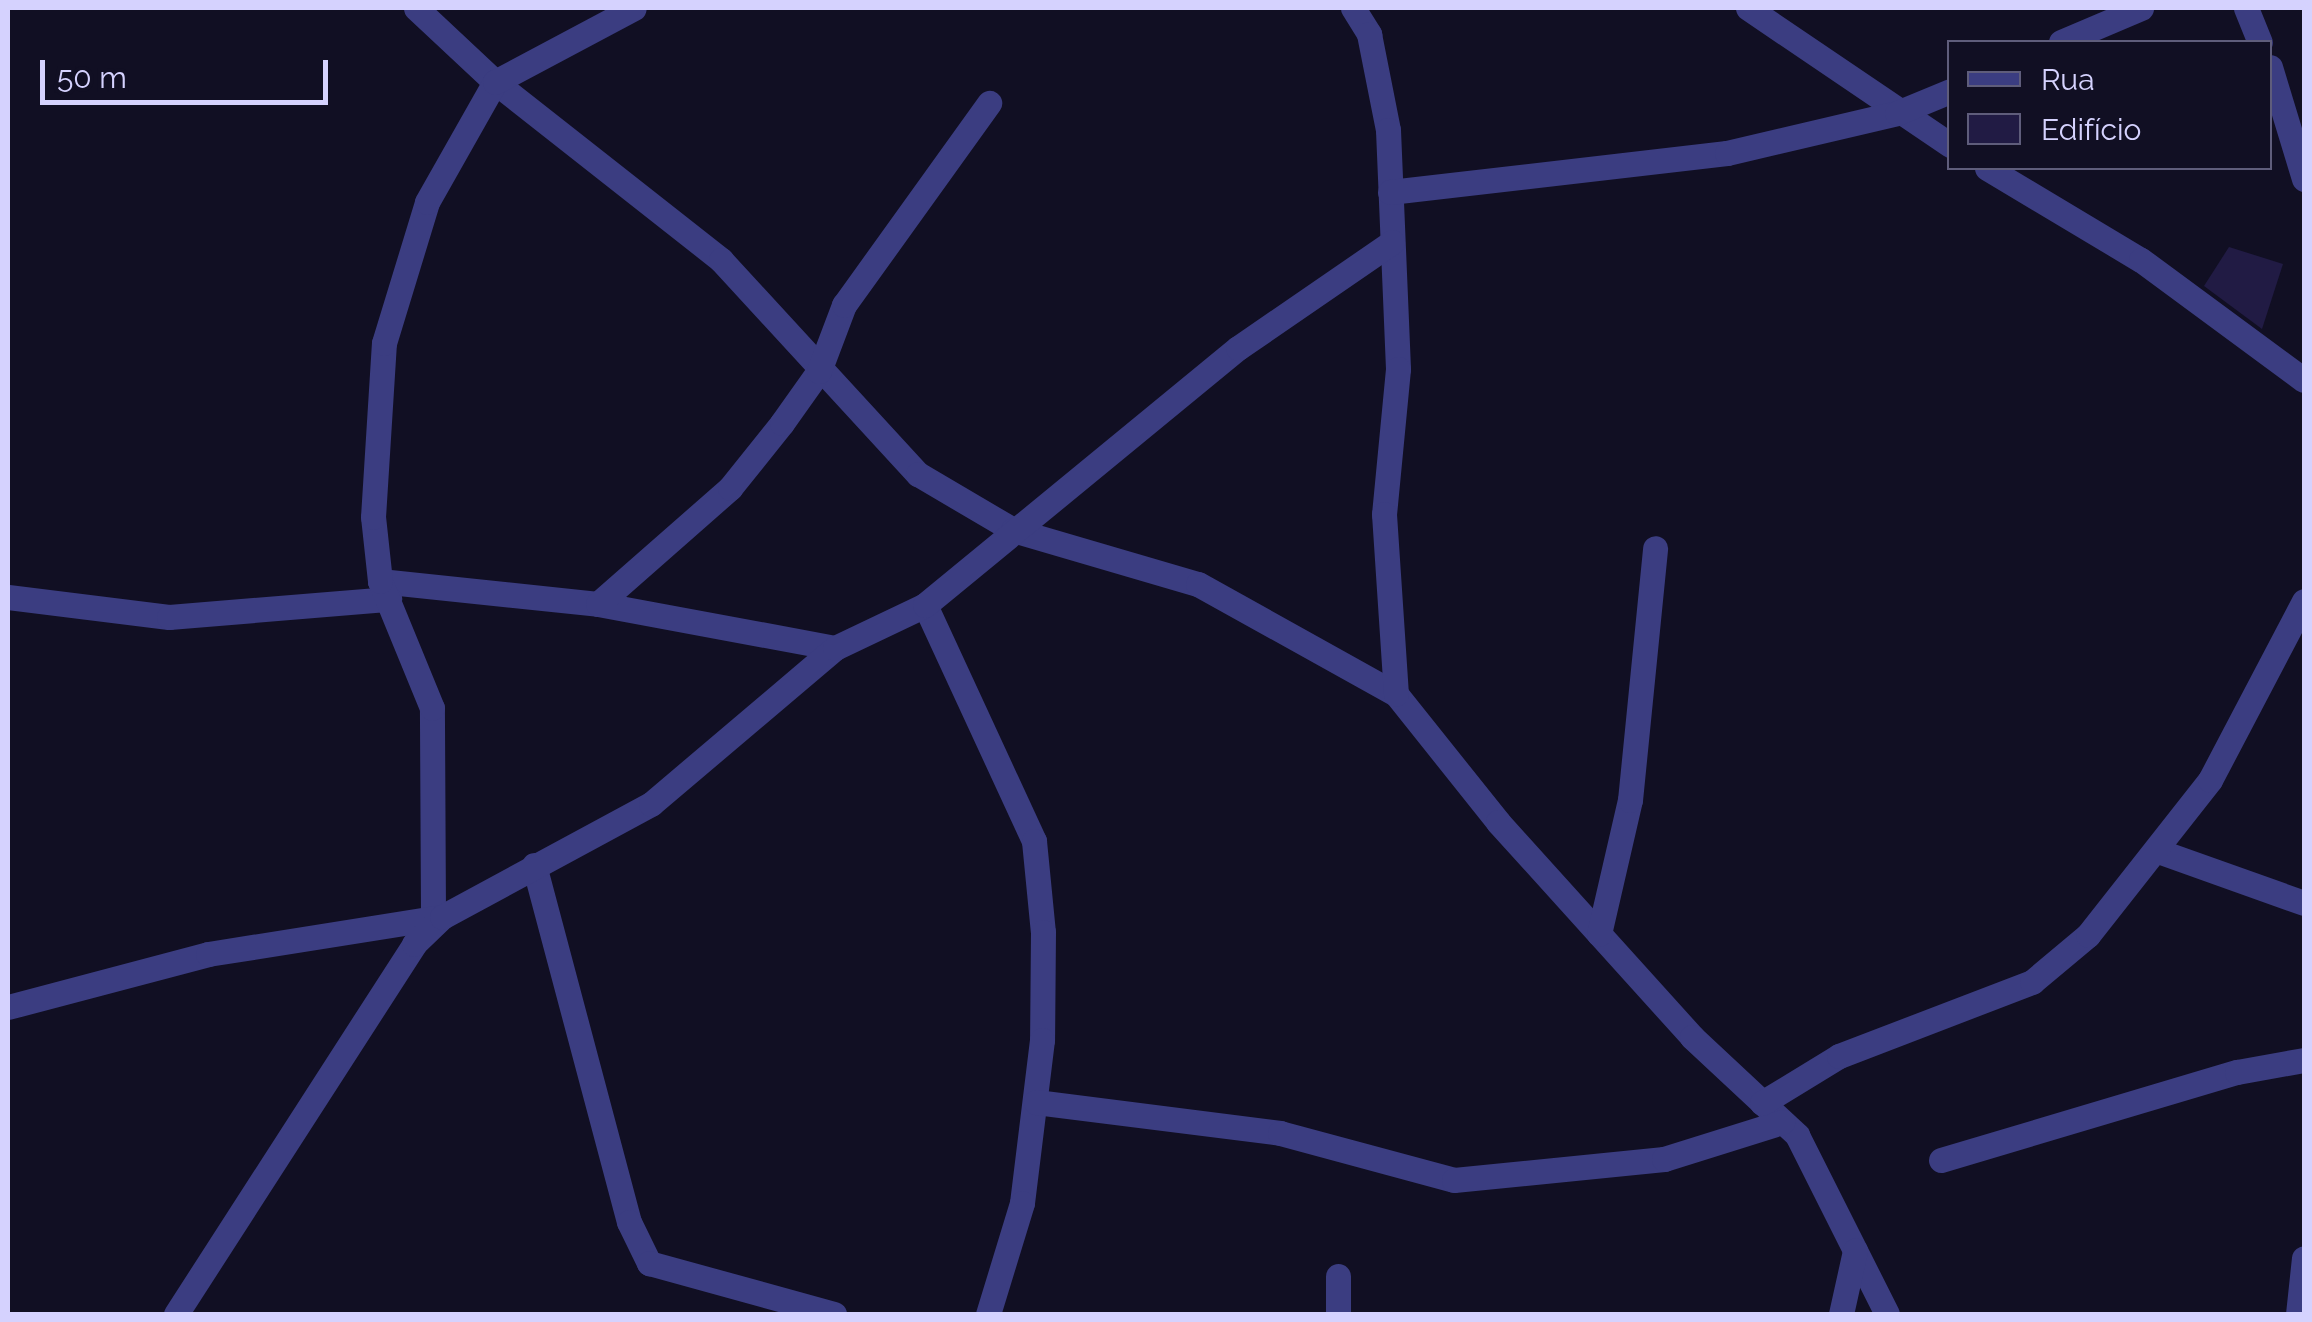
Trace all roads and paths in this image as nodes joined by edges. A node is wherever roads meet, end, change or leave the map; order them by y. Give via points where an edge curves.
1 (416, 8) edge
2 (634, 8) edge
3 (1353, 8) edge
4 (1748, 8) edge
5 (2142, 8) edge
6 (2246, 8) edge
7 (2066, 40) edge
8 (2259, 40) edge
9 (2272, 75) edge
10 (496, 82) junction
11 (1947, 92) edge
12 (989, 103) dead end
13 (1897, 114) junction
14 (1947, 143) edge
15 (1990, 170) edge
16 (2304, 179) edge
17 (1390, 192) junction
18 (1392, 242) junction
19 (819, 370) junction
20 (2304, 380) edge
21 (1013, 530) junction
22 (1656, 548) dead end
23 (384, 590) junction
24 (8, 597) edge
25 (2304, 601) edge
26 (598, 604) junction
27 (924, 604) junction
28 (835, 648) junction
29 (1396, 694) junction
30 (2158, 851) junction
31 (534, 865) junction
32 (2304, 903) edge
33 (438, 916) junction
34 (1599, 934) junction
35 (8, 1007) edge
36 (2304, 1060) edge
37 (1036, 1102) junction
38 (1762, 1103) junction
39 (1782, 1122) junction
40 (1941, 1160) dead end
41 (1855, 1251) junction
42 (2304, 1258) edge
43 (1338, 1276) dead end
44 (176, 1314) edge
45 (834, 1314) edge
46 (988, 1314) edge
47 (1338, 1314) edge
48 (1841, 1314) edge
49 (1887, 1314) edge
50 (2298, 1314) edge

1 - 10 street
2 - 10 street
3 - 17 street via 1369,34 1388,130
4 - 13 street
5 - 7 street
6 - 8 street
9 - 16 street
10 - 19 street via 721,260
10 - 23 street via 427,202 384,344 374,478
11 - 13 street
12 - 19 street via 844,304
13 - 14 street
13 - 17 street via 1727,152
15 - 20 street via 2141,260
17 - 18 street
18 - 21 street via 1238,348
18 - 29 street via 1398,402 1384,514
19 - 21 street via 918,474
19 - 26 street via 730,488
21 - 27 street
21 - 29 street via 1198,584
22 - 34 street via 1630,800
23 - 24 street via 169,617
23 - 26 street
23 - 33 street via 432,708
25 - 30 street via 2210,780
26 - 28 street
27 - 28 street
27 - 37 street via 1034,842 1043,932
28 - 31 street via 651,804
29 - 34 street
30 - 32 street
30 - 38 street via 2088,935 2032,982 1839,1056
31 - 33 street
31 - 45 street via 628,1222 649,1263
33 - 35 street via 208,954
33 - 44 street
34 - 38 street
36 - 40 street via 2237,1072
37 - 39 street via 1280,1133 1454,1180 1664,1159
37 - 46 street via 1005,1279
38 - 39 street
39 - 41 street via 1838,1206
41 - 48 street
41 - 49 street
42 - 50 street
43 - 47 street

